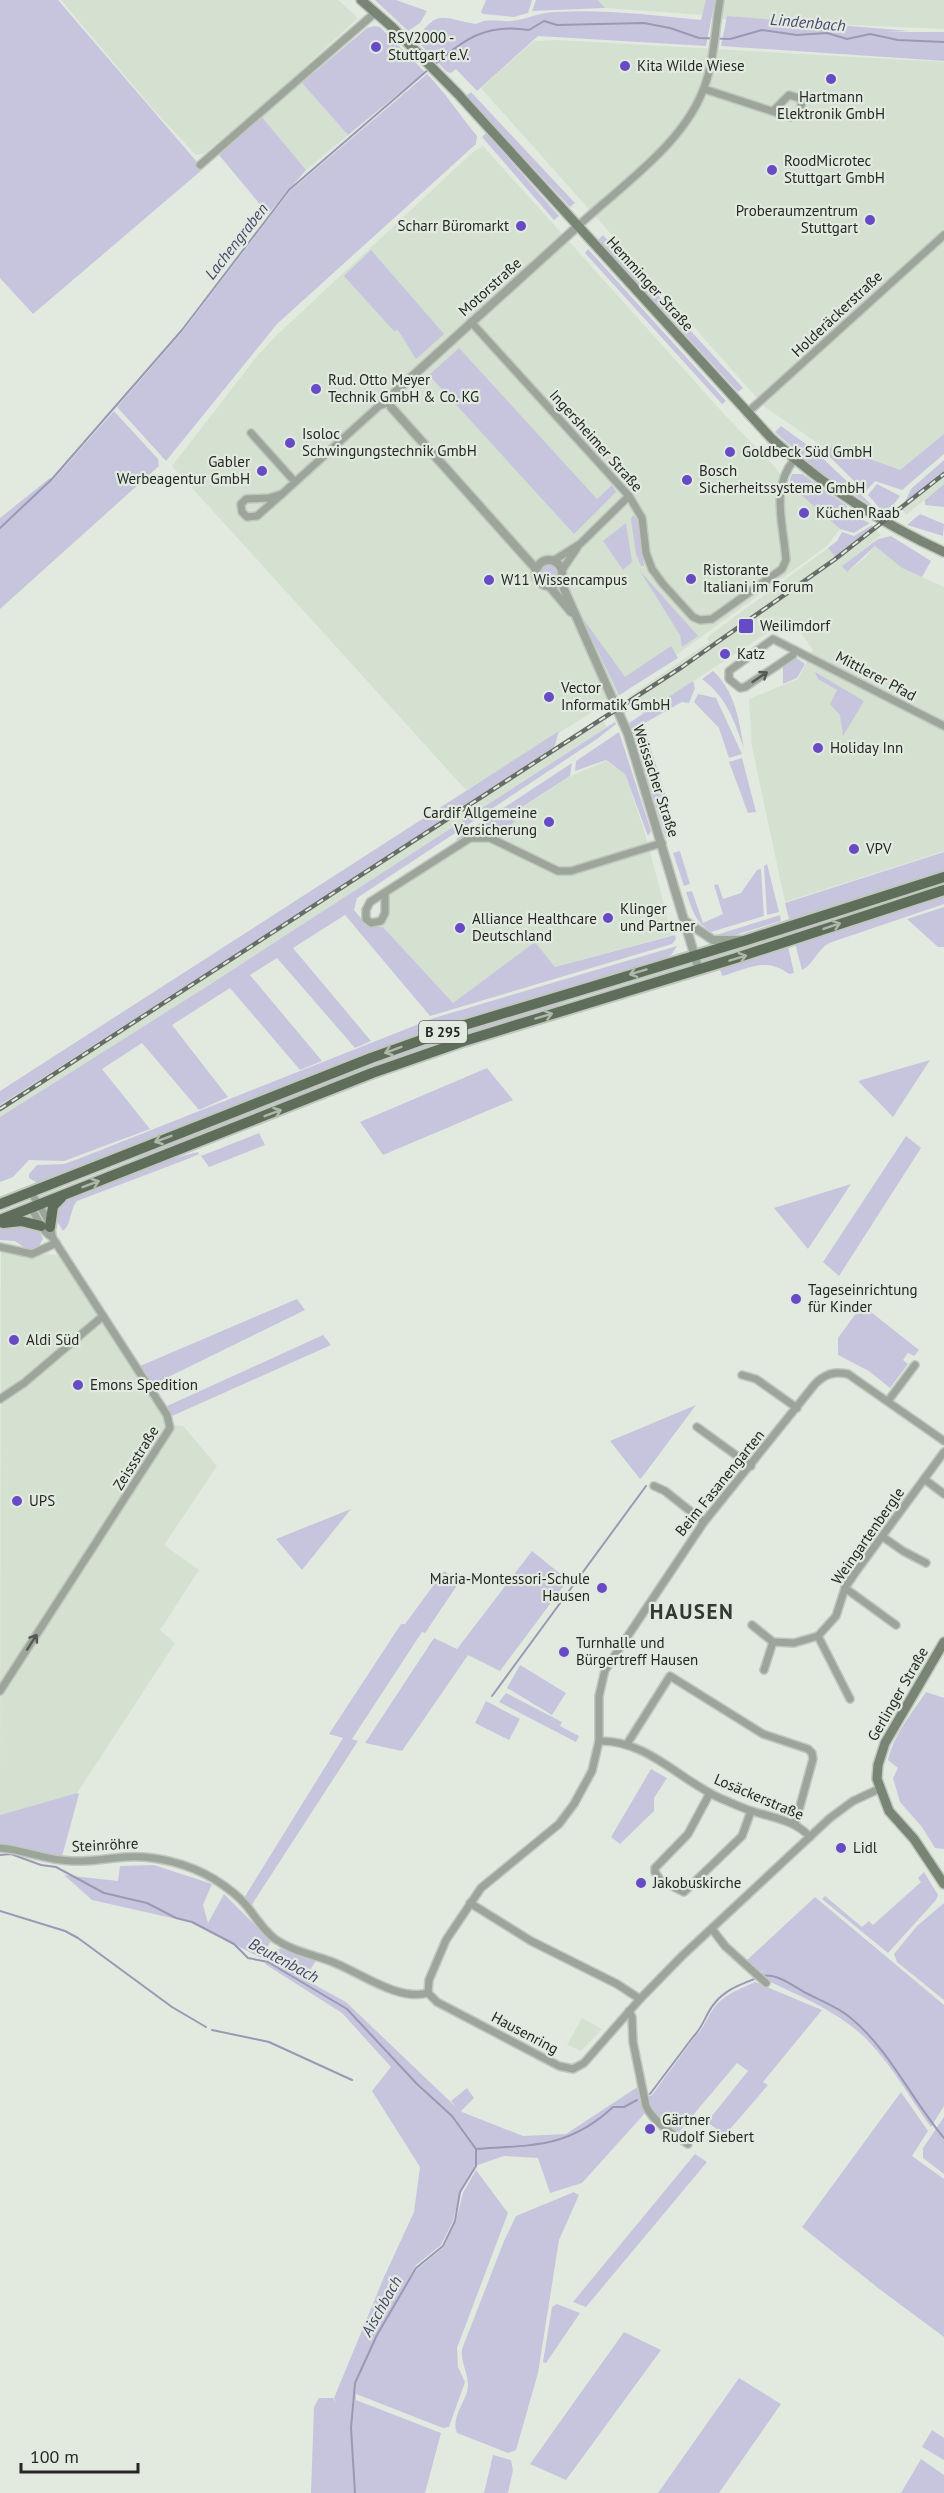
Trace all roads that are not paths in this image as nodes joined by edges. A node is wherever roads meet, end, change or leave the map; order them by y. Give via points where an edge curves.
1 (361, 0) edge
2 (720, 0) edge
3 (376, 12) junction
4 (704, 90) junction
5 (773, 111) dead end
6 (200, 165) dead end
7 (578, 226) junction
8 (944, 235) edge
9 (471, 322) junction
10 (390, 402) junction
11 (747, 413) junction
12 (251, 433) dead end
13 (794, 460) junction
14 (295, 482) junction
15 (282, 494) junction
16 (629, 496) junction
17 (580, 544) junction
18 (516, 545) junction
19 (944, 552) edge
20 (548, 561) junction
21 (536, 569) junction
22 (562, 570) junction
23 (560, 580) junction
24 (550, 587) junction
25 (577, 619) junction
26 (795, 650) junction
27 (944, 726) edge
28 (662, 843) junction
29 (944, 877) edge
30 (944, 890) edge
31 (385, 894) dead end
32 (685, 921) junction
33 (747, 940) junction
34 (694, 956) junction
35 (699, 970) junction
36 (31, 1192) junction
37 (65, 1194) junction
38 (0, 1204) edge
39 (37, 1205) junction
40 (0, 1221) edge
41 (50, 1233) junction
42 (0, 1247) edge
43 (103, 1316) junction
44 (915, 1365) dead end
45 (742, 1375) dead end
46 (0, 1399) edge
47 (888, 1401) junction
48 (797, 1408) junction
49 (697, 1427) dead end
50 (944, 1441) edge
51 (944, 1452) edge
52 (751, 1466) junction
53 (924, 1479) junction
54 (654, 1486) dead end
55 (944, 1494) edge
56 (705, 1522) junction
57 (883, 1537) junction
58 (926, 1563) dead end
59 (845, 1588) junction
60 (752, 1625) dead end
61 (896, 1625) dead end
62 (818, 1636) junction
63 (773, 1642) junction
64 (944, 1642) edge
65 (764, 1670) dead end
66 (0, 1691) edge
67 (850, 1699) dead end
68 (599, 1741) junction
69 (627, 1744) junction
70 (879, 1789) junction
71 (711, 1794) junction
72 (751, 1811) junction
73 (795, 1824) junction
74 (810, 1837) junction
75 (0, 1848) edge
76 (944, 1884) edge
77 (470, 1903) junction
78 (712, 1929) junction
79 (763, 1981) dead end
80 (428, 1993) junction
81 (640, 1999) junction
82 (629, 2011) junction
83 (688, 2144) dead end

1 - 3 main road, Hemminger Straße
2 - 4 street, Motorstraße
3 - 6 street
3 - 7 main road, Hemminger Straße via 427,61
4 - 5 street
4 - 7 street, Motorstraße via 669,144
7 - 9 street, Motorstraße
7 - 11 main road, Hemminger Straße
8 - 11 street, Holderäckerstraße
9 - 10 street, Motorstraße via 395,392
9 - 16 street, Ingersheimer Straße
10 - 14 street, Motorstraße via 379,406
10 - 18 street
11 - 13 main road, Hemminger Straße
12 - 14 street
13 - 16 street, Ingersheimer Straße via 784,475 780,496 786,560 782,568 705,620 693,617 652,569 642,518
13 - 19 main road, Hemminger Straße via 863,508
14 - 15 street, Motorstraße
15 - 15 street, Motorstraße via 246,499 241,504 242,512 255,517
16 - 17 street
17 - 20 street
17 - 22 street
18 - 20 street
18 - 21 street
20 - 21 street
20 - 22 street
21 - 24 street via 539,582
22 - 23 street
23 - 24 street
23 - 25 street, Weissacher Straße
24 - 25 street, Weissacher Straße
25 - 28 street, Weissacher Straße via 628,734
26 -> 26 street, Mittlerer Pfad via 773,639 729,671 729,679 740,688 745,687
26 - 27 street, Mittlerer Pfad
28 - 31 street via 571,871 558,871 490,838 470,838
28 - 32 street, Weissacher Straße
29 - 33 main road, B 295
35 -> 30 main road, B 295
32 - 33 street via 713,940
32 - 34 street, Weissacher Straße
33 - 34 main road, B 295
34 - 35 street, Weissacher Straße
34 -> 36 main road, B 295 via 413,1043
37 -> 35 main road, B 295 via 436,1050
36 - 38 main road, B 295
36 - 39 street, Zeissstraße
37 - 39 main road, B 295
37 - 41 main road via 53,1206
39 - 40 main road, B 295
39 - 41 street, Zeissstraße
40 - 41 main road via 21,1221
41 - 42 street via 32,1254
41 - 43 street, Zeissstraße
43 - 46 street
66 -> 43 street, Zeissstraße via 170,1428 167,1415
44 - 47 street
45 - 48 street via 756,1379
47 - 48 street, Beim Fasanengarten via 855,1377 841,1372 820,1379
47 - 50 street, Beim Fasanengarten
48 - 52 street, Beim Fasanengarten
49 - 52 street
51 - 53 street, Weingartenbergle
52 - 56 street, Beim Fasanengarten
53 - 55 street
53 - 57 street, Weingartenbergle
54 - 56 street
56 - 68 street, Beim Fasanengarten via 605,1670 599,1696
57 - 58 street
57 - 59 street, Weingartenbergle
59 - 61 street
59 - 62 street, Weingartenbergle via 836,1616
60 - 63 street
62 - 63 street via 794,1643
62 - 67 street
63 - 65 street
64 - 70 main road, Gerlinger Straße via 885,1743 878,1769
68 - 69 street, Losäckerstraße
68 - 77 street via 592,1772 559,1824 490,1879
69 - 71 street, Losäckerstraße via 643,1750
69 - 73 street via 669,1676 763,1734 812,1753
70 - 74 street, Hausenring via 842,1808
70 - 76 main road via 889,1811 914,1839
71 - 72 street, Losäckerstraße
71 - 72 street via 688,1834 656,1868 660,1880 684,1892 742,1836
72 - 73 street, Losäckerstraße
73 - 74 street, Losäckerstraße
74 - 78 street, Hausenring
75 - 80 street, Steinröhre via 72,1861 149,1857 180,1865 229,1889 276,1940 299,1952 387,1988 416,1995
77 - 80 street via 443,1946
77 - 81 street via 531,1941
78 - 79 street
78 - 81 street, Hausenring
80 - 82 street, Hausenring via 437,2002 568,2069 584,2063
81 - 82 street, Hausenring
82 - 83 street via 646,2106 658,2121

